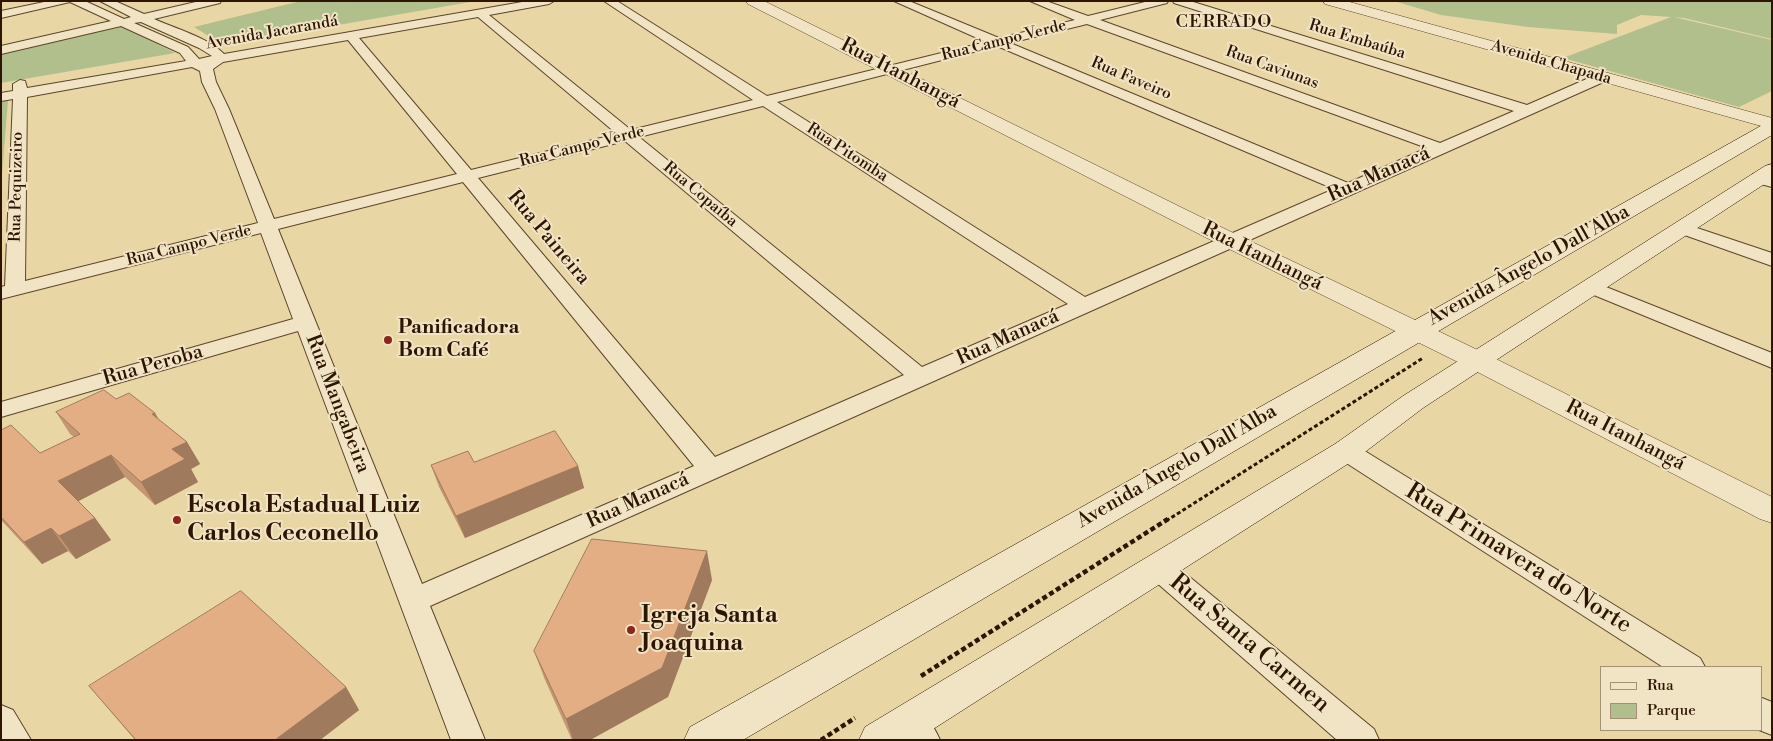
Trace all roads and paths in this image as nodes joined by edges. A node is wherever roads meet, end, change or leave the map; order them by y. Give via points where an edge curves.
1 (65, 1) edge
2 (75, 1) edge
3 (105, 1) edge
4 (216, 1) edge
5 (504, 1) edge
6 (549, 1) edge
7 (609, 1) edge
8 (753, 1) edge
9 (899, 1) edge
10 (1035, 1) edge
11 (1163, 1) edge
12 (1178, 1) edge
13 (1330, 1) edge
14 (480, 13) junction
15 (1, 15) edge
16 (144, 18) junction
17 (1087, 20) junction
18 (122, 22) junction
19 (351, 36) junction
20 (998, 42) junction
21 (1, 50) edge
22 (212, 51) junction
23 (194, 59) junction
24 (891, 70) junction
25 (1603, 77) junction
26 (1, 87) edge
27 (20, 89) junction
28 (1, 97) edge
29 (765, 101) junction
30 (1527, 110) junction
31 (1772, 126) edge
32 (628, 136) junction
33 (1441, 148) junction
34 (468, 176) junction
35 (1768, 177) edge
36 (1349, 189) junction
37 (268, 226) junction
38 (1682, 228) junction
39 (1230, 241) junction
40 (1772, 260) edge
41 (1591, 288) junction
42 (8, 291) edge
43 (1084, 305) junction
44 (305, 322) junction
45 (1413, 331) junction
46 (1443, 345) junction
47 (1476, 360) junction
48 (1772, 361) edge
49 (920, 377) junction
50 (1, 410) edge
51 (1346, 451) junction
52 (710, 469) junction
53 (1772, 511) edge
54 (1159, 568) junction
55 (414, 600) junction
56 (1687, 666) edge
57 (913, 681) dead end
58 (1, 720) edge
59 (872, 726) edge
60 (916, 731) edge
61 (14, 740) edge
62 (468, 740) edge
63 (705, 740) edge
64 (821, 740) edge
65 (1362, 740) edge

1 - 15 street
2 - 18 street
3 - 16 street
4 - 16 street
5 - 22 street
6 - 14 street, Avenida Jacarandá
7 - 29 street, Rua Pitomba
8 - 24 main road, Rua Itanhangá
9 - 20 street, Rua Faveiro
10 - 17 street, Rua Caviunas
11 - 17 street, Rua Campo Verde
12 - 30 street, Rua Embaúba
13 - 25 main road, Avenida Chapada
14 - 19 street, Avenida Jacarandá
14 - 32 street, Rua Copaíba
16 - 18 street
16 - 22 street
17 - 20 street, Rua Campo Verde
17 - 33 street, Rua Caviunas
18 - 21 street
18 - 23 street
19 - 22 street, Avenida Jacarandá
19 - 34 street, Rua Paineira
20 - 24 street, Rua Campo Verde
20 - 36 street, Rua Faveiro
22 - 23 street
22 - 23 street, Avenida Jacarandá
23 - 27 street, Avenida Jacarandá
23 - 37 street, Rua Mangabeira via 222,109
24 - 29 street, Rua Campo Verde
24 - 39 main road, Rua Itanhangá
25 - 30 street, Rua Manacá
25 - 31 main road, Avenida Chapada
26 - 27 street
27 - 28 street, Avenida Jacarandá
27 - 42 street, Rua Pequizeiro
29 - 32 street, Rua Campo Verde
29 - 43 street, Rua Pitomba
30 - 33 street, Rua Manacá
31 - 45 main road, Avenida Ângelo Dall'Alba
32 - 34 street, Rua Campo Verde
32 - 49 street, Rua Copaíba
33 - 36 street, Rua Manacá
34 - 37 street, Rua Campo Verde
34 - 52 street, Rua Paineira
35 - 38 main road
36 - 39 street, Rua Manacá
37 - 42 street, Rua Campo Verde
37 - 44 street, Rua Mangabeira
38 - 40 street
38 - 41 main road
39 - 43 street, Rua Manacá
39 - 45 main road, Rua Itanhangá
41 - 47 main road
41 - 48 street
43 - 49 street, Rua Manacá
44 - 50 street, Rua Peroba
44 - 55 street, Rua Mangabeira
45 - 46 main road, Rua Itanhangá
45 - 63 main road, Avenida Ângelo Dall'Alba
46 - 47 main road, Rua Itanhangá
46 - 57 path
47 - 51 main road
47 - 53 main road, Rua Itanhangá
49 - 52 street, Rua Manacá
51 - 54 main road
51 - 56 street, Rua Primavera do Norte
52 - 55 street, Rua Manacá
54 - 60 main road
54 - 65 street, Rua Santa Carmen
55 - 62 street, Rua Mangabeira
58 - 61 street
59 - 60 main road
59 - 64 path

